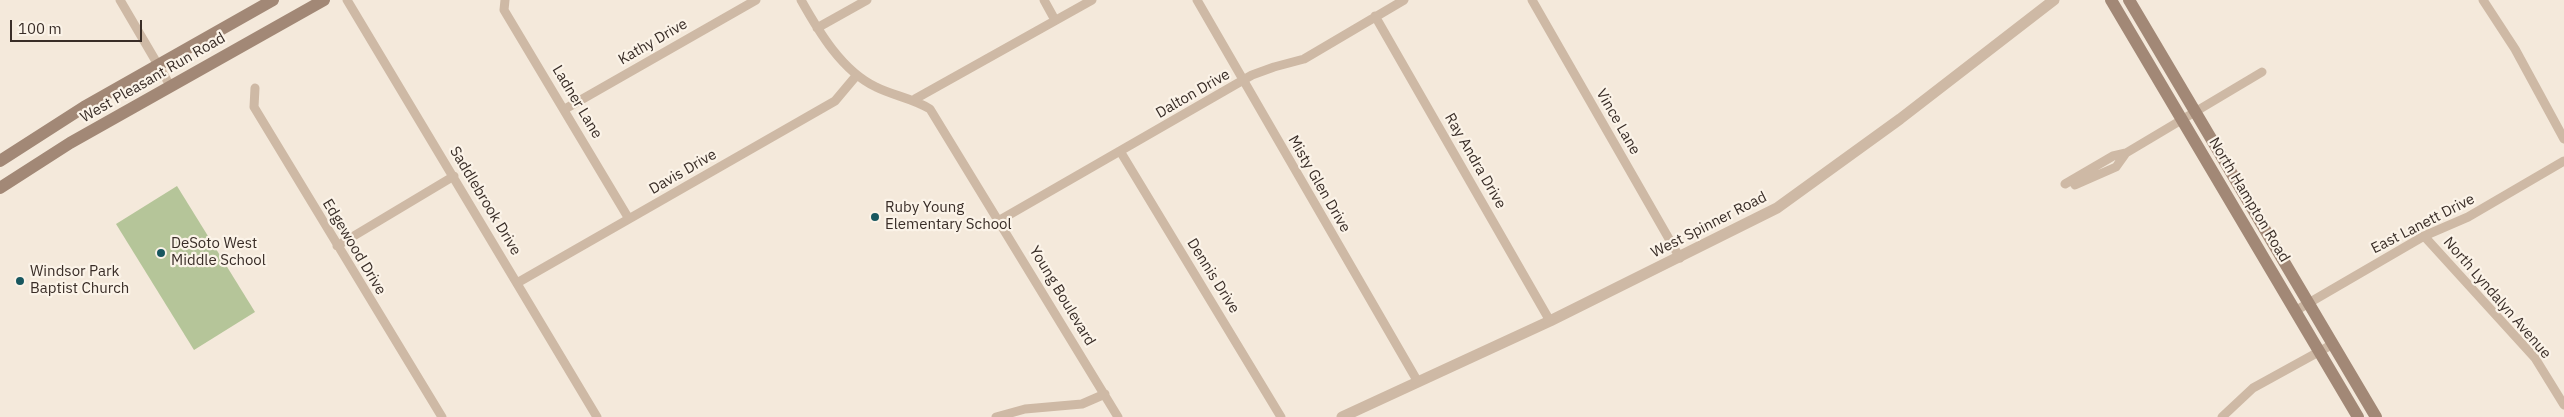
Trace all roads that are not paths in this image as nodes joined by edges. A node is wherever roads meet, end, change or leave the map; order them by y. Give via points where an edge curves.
1 (131, 0) edge
2 (273, 0) edge
3 (324, 0) edge
4 (347, 0) edge
5 (505, 0) edge
6 (756, 0) edge
7 (801, 0) edge
8 (867, 0) edge
9 (1044, 0) edge
10 (1092, 0) edge
11 (1197, 0) edge
12 (1404, 0) edge
13 (1532, 0) edge
14 (2054, 0) edge
15 (2111, 0) edge
16 (2129, 0) edge
17 (2483, 0) edge
18 (122, 2) edge
19 (1375, 16) junction
20 (1055, 20) junction
21 (817, 28) junction
22 (158, 65) junction
23 (2262, 72) dead end
24 (856, 76) junction
25 (1244, 80) junction
26 (170, 87) junction
27 (2181, 87) junction
28 (255, 88) dead end
29 (2168, 95) junction
30 (915, 100) junction
31 (565, 109) junction
32 (2196, 110) junction
33 (2181, 118) junction
34 (2564, 139) edge
35 (1120, 151) junction
36 (0, 161) edge
37 (2564, 162) edge
38 (454, 176) junction
39 (2066, 187) dead end
40 (0, 188) edge
41 (629, 219) junction
42 (1000, 220) junction
43 (2424, 236) junction
44 (337, 246) junction
45 (1680, 258) junction
46 (517, 283) junction
47 (2309, 304) junction
48 (2295, 311) junction
49 (1550, 321) junction
50 (2333, 344) junction
51 (2319, 351) junction
52 (2353, 378) junction
53 (1418, 382) junction
54 (2339, 385) junction
55 (1105, 394) junction
56 (2563, 399) edge
57 (442, 417) edge
58 (598, 417) edge
59 (996, 417) edge
60 (1118, 417) edge
61 (1281, 417) edge
62 (1342, 417) edge
63 (2222, 417) edge
64 (2358, 417) edge
65 (2376, 417) edge

1 - 18 street
2 - 22 main road, West Pleasant Run Road
3 - 26 main road, West Pleasant Run Road
4 - 38 street, Saddlebrook Drive
5 - 31 street, Ladner Lane via 504,10
6 - 31 street, Kathy Drive
7 - 21 street, Young Boulevard
8 - 21 street
9 - 20 street
10 - 20 street
11 - 25 street, Misty Glen Drive
12 - 19 street, Dalton Drive
13 - 45 street, Vince Lane
14 - 45 street, West Spinner Road via 1900,119 1777,208
15 - 29 main road, North Hampton Road
16 - 27 main road, North Hampton Road
17 - 34 street via 2515,49
18 - 22 street
19 - 25 street, Dalton Drive via 1304,59 1274,66
19 - 49 street, Ray Andra Drive
20 - 30 street
21 - 24 street, Young Boulevard
22 - 26 street
22 - 36 main road, West Pleasant Run Road via 84,107
23 - 32 street
24 - 30 street, Young Boulevard via 877,88
24 - 41 street, Davis Drive via 835,101
25 - 35 street, Dalton Drive
25 - 53 street, Misty Glen Drive
26 - 40 main road, West Pleasant Run Road
27 - 29 main road
27 - 32 main road, North Hampton Road
28 - 44 street, Edgewood Drive via 254,107
29 - 33 main road, North Hampton Road
30 - 42 street, Young Boulevard via 930,109
31 - 41 street, Ladner Lane
32 - 33 street
32 - 47 main road, North Hampton Road
33 - 39 street via 2126,153 2116,168
33 - 48 main road, North Hampton Road
35 - 42 street, Dalton Drive
35 - 61 street, Dennis Drive
37 - 43 street, East Lanett Drive via 2468,217
38 - 44 street
38 - 46 street, Saddlebrook Drive
41 - 46 street, Davis Drive
42 - 55 street, Young Boulevard
43 - 47 street, East Lanett Drive
43 - 56 street, North Lyndalyn Avenue via 2535,358
44 - 57 street, Edgewood Drive
45 - 49 street, West Spinner Road
46 - 58 street, Saddlebrook Drive
47 - 48 street, East Lanett Drive
47 - 50 main road, North Hampton Road
48 - 51 main road, North Hampton Road
49 - 53 street, West Spinner Road
50 - 51 street
50 - 52 main road, North Hampton Road
51 - 54 main road, North Hampton Road
51 - 63 street via 2253,388
52 - 54 main road
52 - 65 main road, North Hampton Road
53 - 62 street, West Spinner Road
54 - 64 main road, North Hampton Road
55 - 59 street via 1082,404 1025,409
55 - 60 street, Young Boulevard

